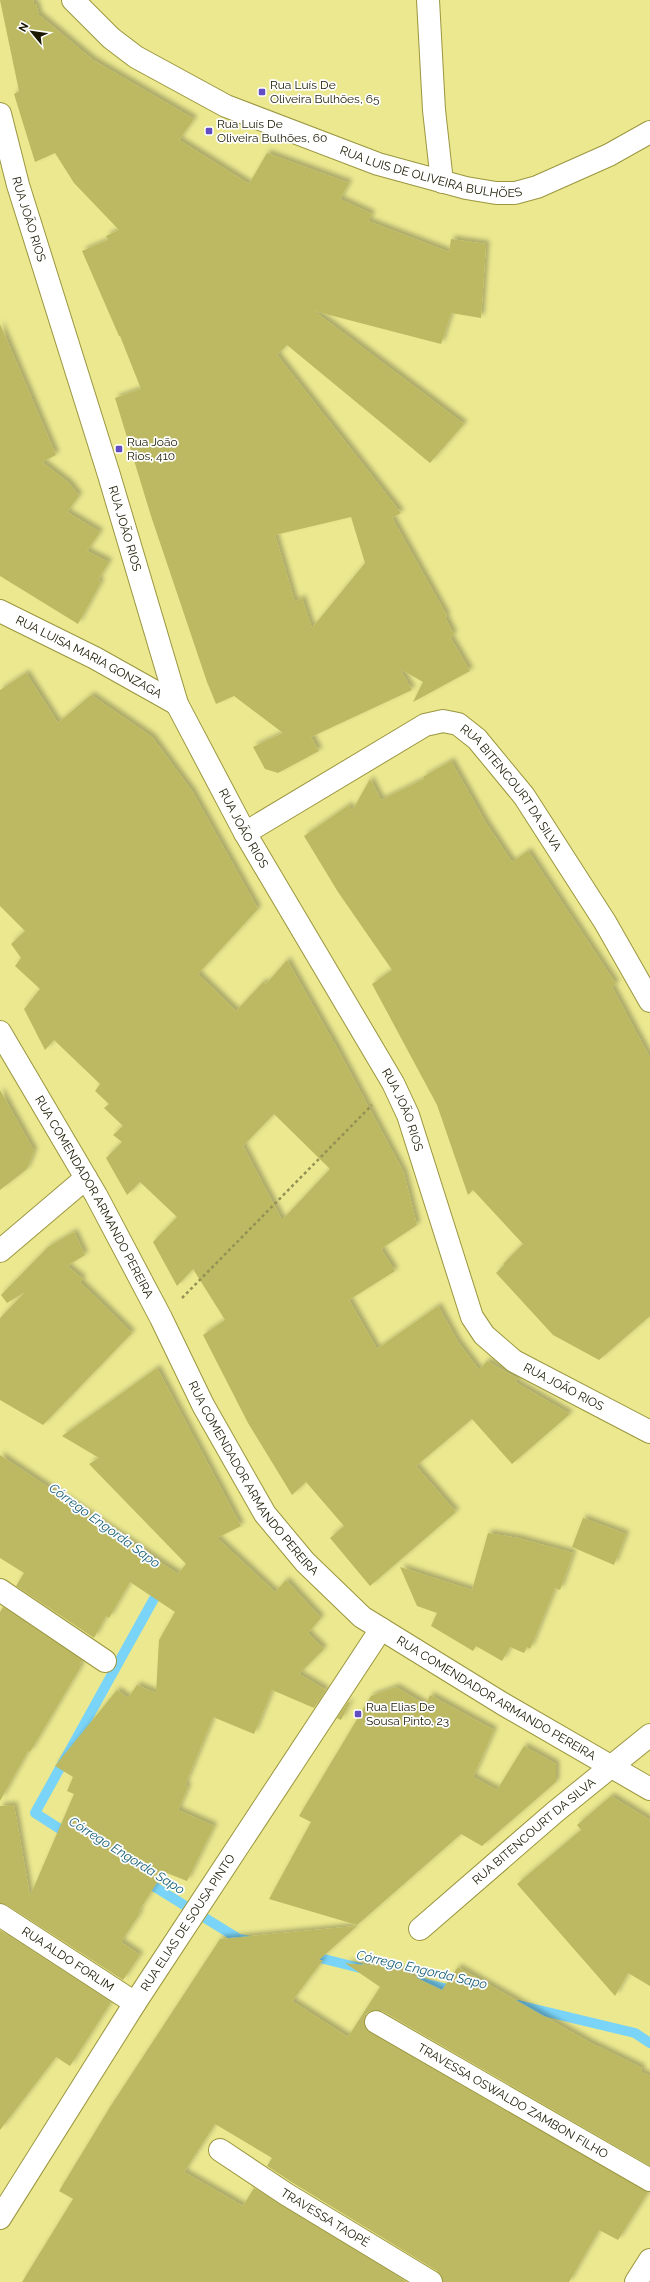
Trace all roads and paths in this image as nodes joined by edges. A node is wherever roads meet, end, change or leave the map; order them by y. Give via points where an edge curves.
1 (73, 0) edge
2 (428, 0) edge
3 (0, 114) edge
4 (650, 132) edge
5 (442, 182) junction
6 (0, 611) edge
7 (177, 704) junction
8 (245, 832) junction
9 (650, 1001) edge
10 (0, 1032) edge
11 (393, 1083) junction
12 (86, 1178) junction
13 (0, 1251) edge
14 (162, 1318) junction
15 (650, 1432) edge
16 (0, 1590) edge
17 (381, 1629) junction
18 (105, 1661) dead end
19 (650, 1735) edge
20 (612, 1767) junction
21 (650, 1789) edge
22 (0, 1915) edge
23 (420, 1929) dead end
24 (135, 2003) junction
25 (376, 2022) dead end
26 (220, 2150) dead end
27 (650, 2180) edge
28 (0, 2218) edge
29 (650, 2260) edge
30 (431, 2282) edge
31 (636, 2282) edge

1 - 5 street, RUA LUIS DE OLIVEIRA BULHÕES via 111,38 136,57 218,101 378,164
2 - 5 street via 434,110
3 - 7 street, RUA JOÃO RIOS via 18,185
4 - 5 street, RUA LUIS DE OLIVEIRA BULHÕES via 609,155 537,187 515,193 496,193
6 - 7 street, RUA LUISA MARIA GONZAGA via 95,658
7 - 8 street, RUA JOÃO RIOS
8 - 9 street, RUA BITENCOURT DA SILVA via 425,725 443,721 458,724 477,739 524,796 605,922
8 - 11 street, RUA JOÃO RIOS
10 - 12 street, RUA COMENDADOR ARMANDO PEREIRA
11 - 14 path
11 - 15 street, RUA JOÃO RIOS via 408,1115 472,1317 484,1335 514,1361
12 - 13 street
12 - 14 street, RUA COMENDADOR ARMANDO PEREIRA
14 - 17 street, RUA COMENDADOR ARMANDO PEREIRA via 203,1405 265,1514 305,1562 345,1603
16 - 18 street
17 - 20 street, RUA COMENDADOR ARMANDO PEREIRA
17 - 24 street, RUA ELIAS DE SOUSA PINTO
19 - 20 street, RUA BITENCOURT DA SILVA
20 - 21 street, RUA COMENDADOR ARMANDO PEREIRA
20 - 23 street, RUA BITENCOURT DA SILVA via 555,1812
22 - 24 street, RUA ALDO FORLIM
24 - 28 street, RUA ELIAS DE SOUSA PINTO
25 - 27 street, TRAVESSA OSWALDO ZAMBON FILHO
26 - 30 street, TRAVESSA TAOPÉ via 286,2194
29 - 31 street

